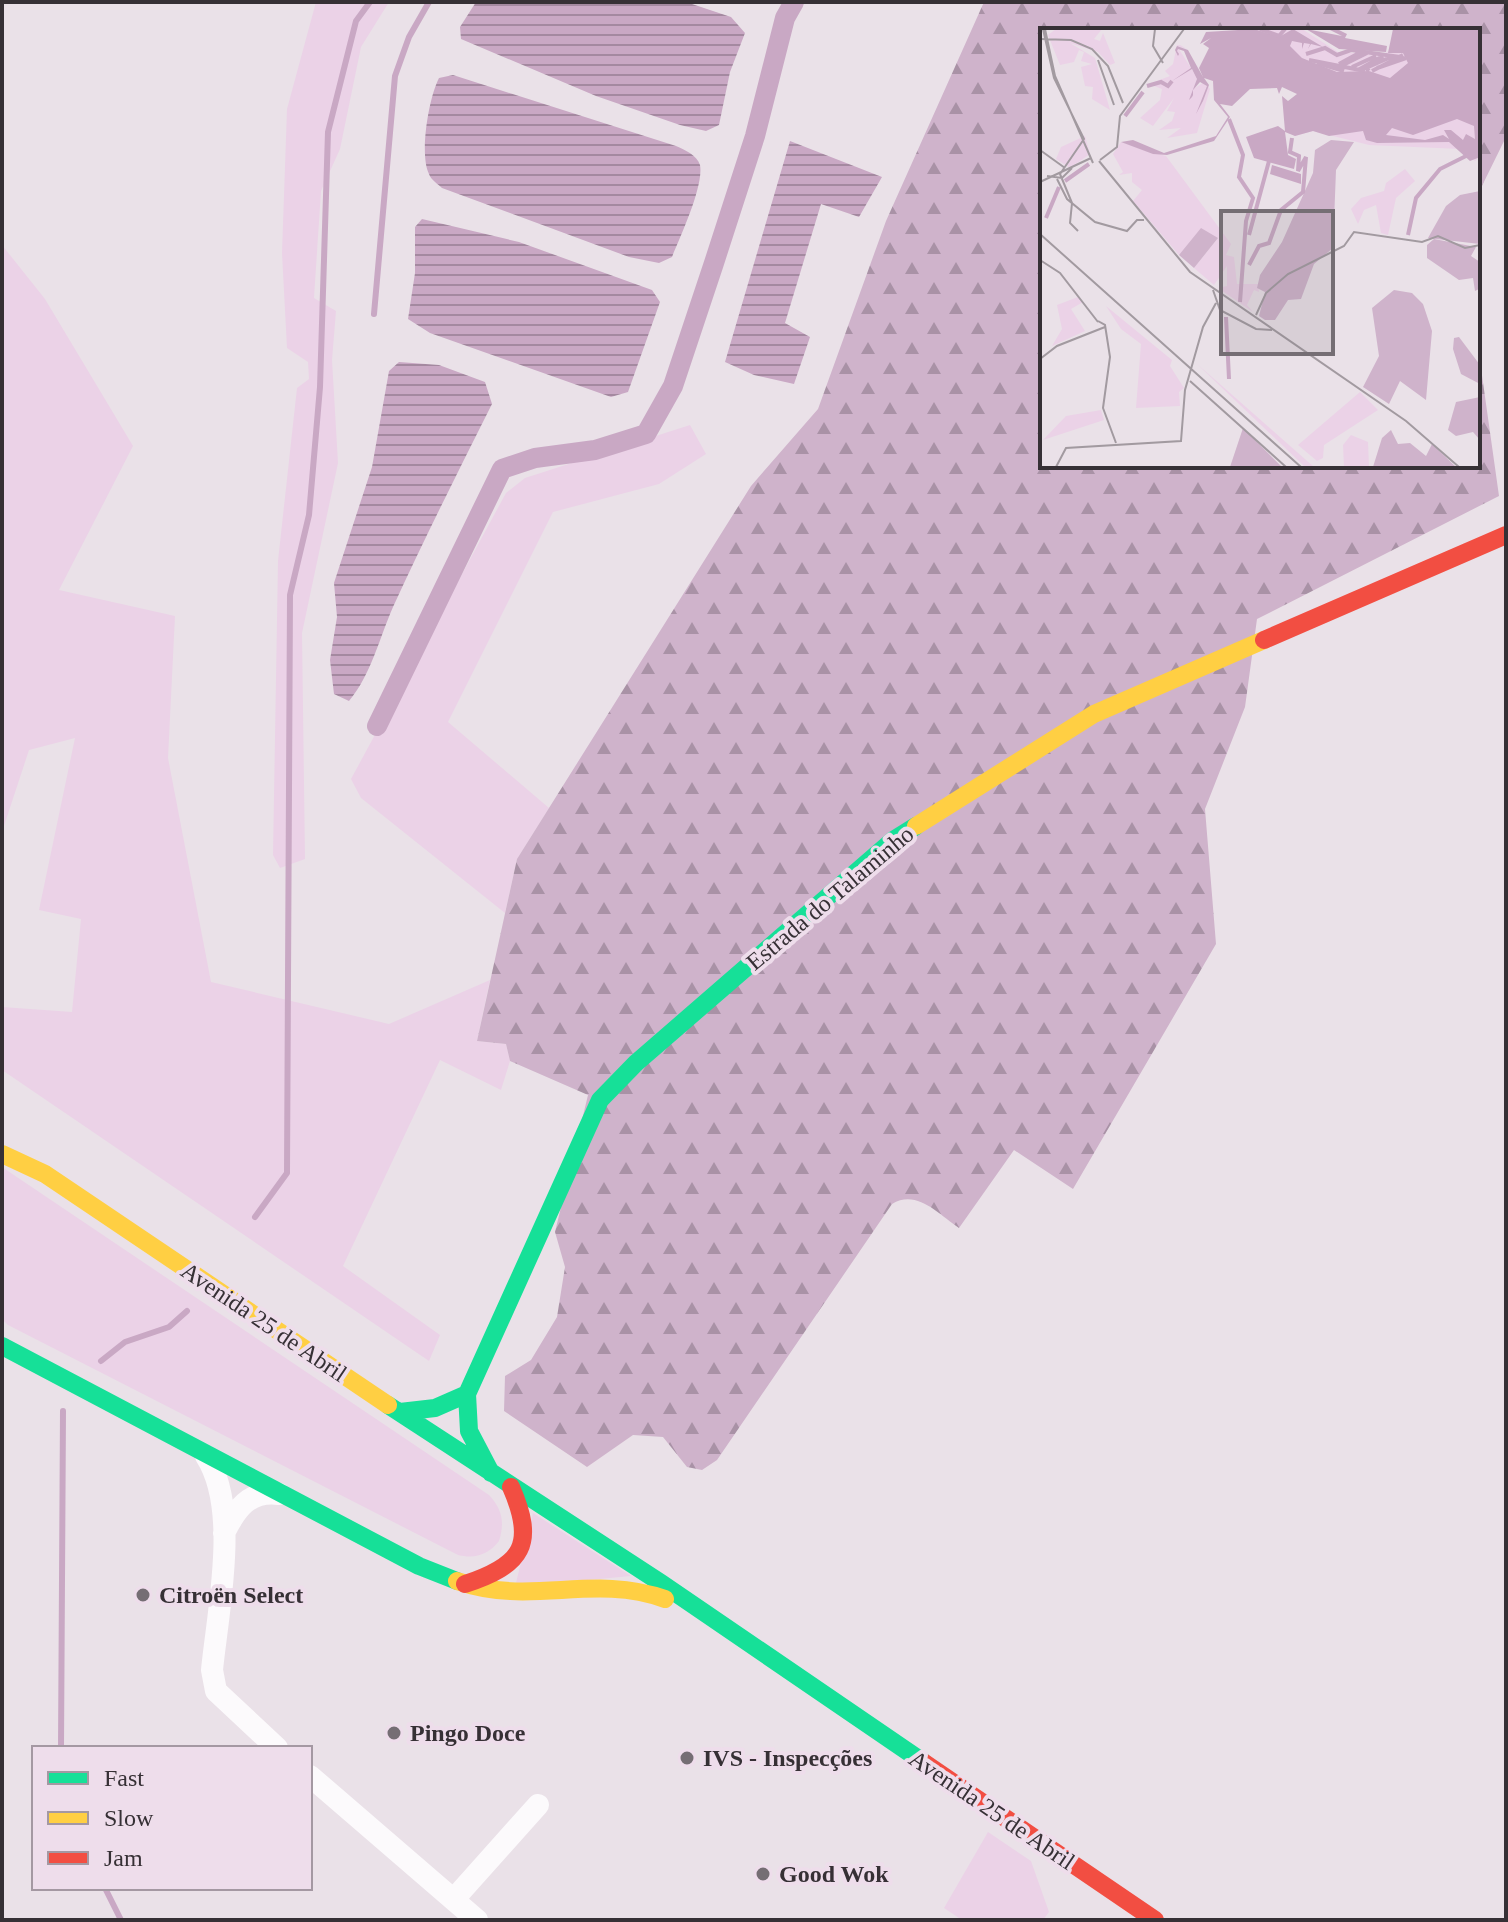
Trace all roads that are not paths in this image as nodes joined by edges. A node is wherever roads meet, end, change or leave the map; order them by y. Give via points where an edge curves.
1 (1506, 535) edge
2 (2, 1140) edge
3 (10, 1156) edge
4 (2, 1346) edge
5 (467, 1394) junction
6 (400, 1412) junction
7 (204, 1452) junction
8 (491, 1473) junction
9 (511, 1487) junction
10 (284, 1495) junction
11 (224, 1533) junction
12 (465, 1584) junction
13 (710, 1619) junction
14 (275, 1746) edge
15 (312, 1778) edge
16 (538, 1805) dead end
17 (461, 1912) edge
18 (1155, 1920) edge

1 - 5 main road, Estrada do Talaminho via 1094,714 892,841 682,1020 600,1100
2 - 3 main road, Avenida 25 de Abril
3 - 6 main road, Avenida 25 de Abril
4 - 7 main road, Avenida 25 de Abril
5 - 6 main road via 435,1408
5 - 8 main road via 469,1431
6 - 8 main road, Avenida 25 de Abril
7 - 10 main road, Avenida 25 de Abril
7 - 11 street via 219,1482
8 - 9 main road, Avenida 25 de Abril
9 - 12 main road via 523,1510 526,1535 521,1550 496,1576
9 - 13 main road, Avenida 25 de Abril
10 - 11 street via 267,1492 249,1499
10 - 12 main road, Avenida 25 de Abril via 419,1566
11 - 14 street via 212,1670 216,1691
12 - 13 main road, Avenida 25 de Abril via 516,1594 613,1585 654,1594
13 - 18 main road, Avenida 25 de Abril
15 - 17 street
16 - 17 street

